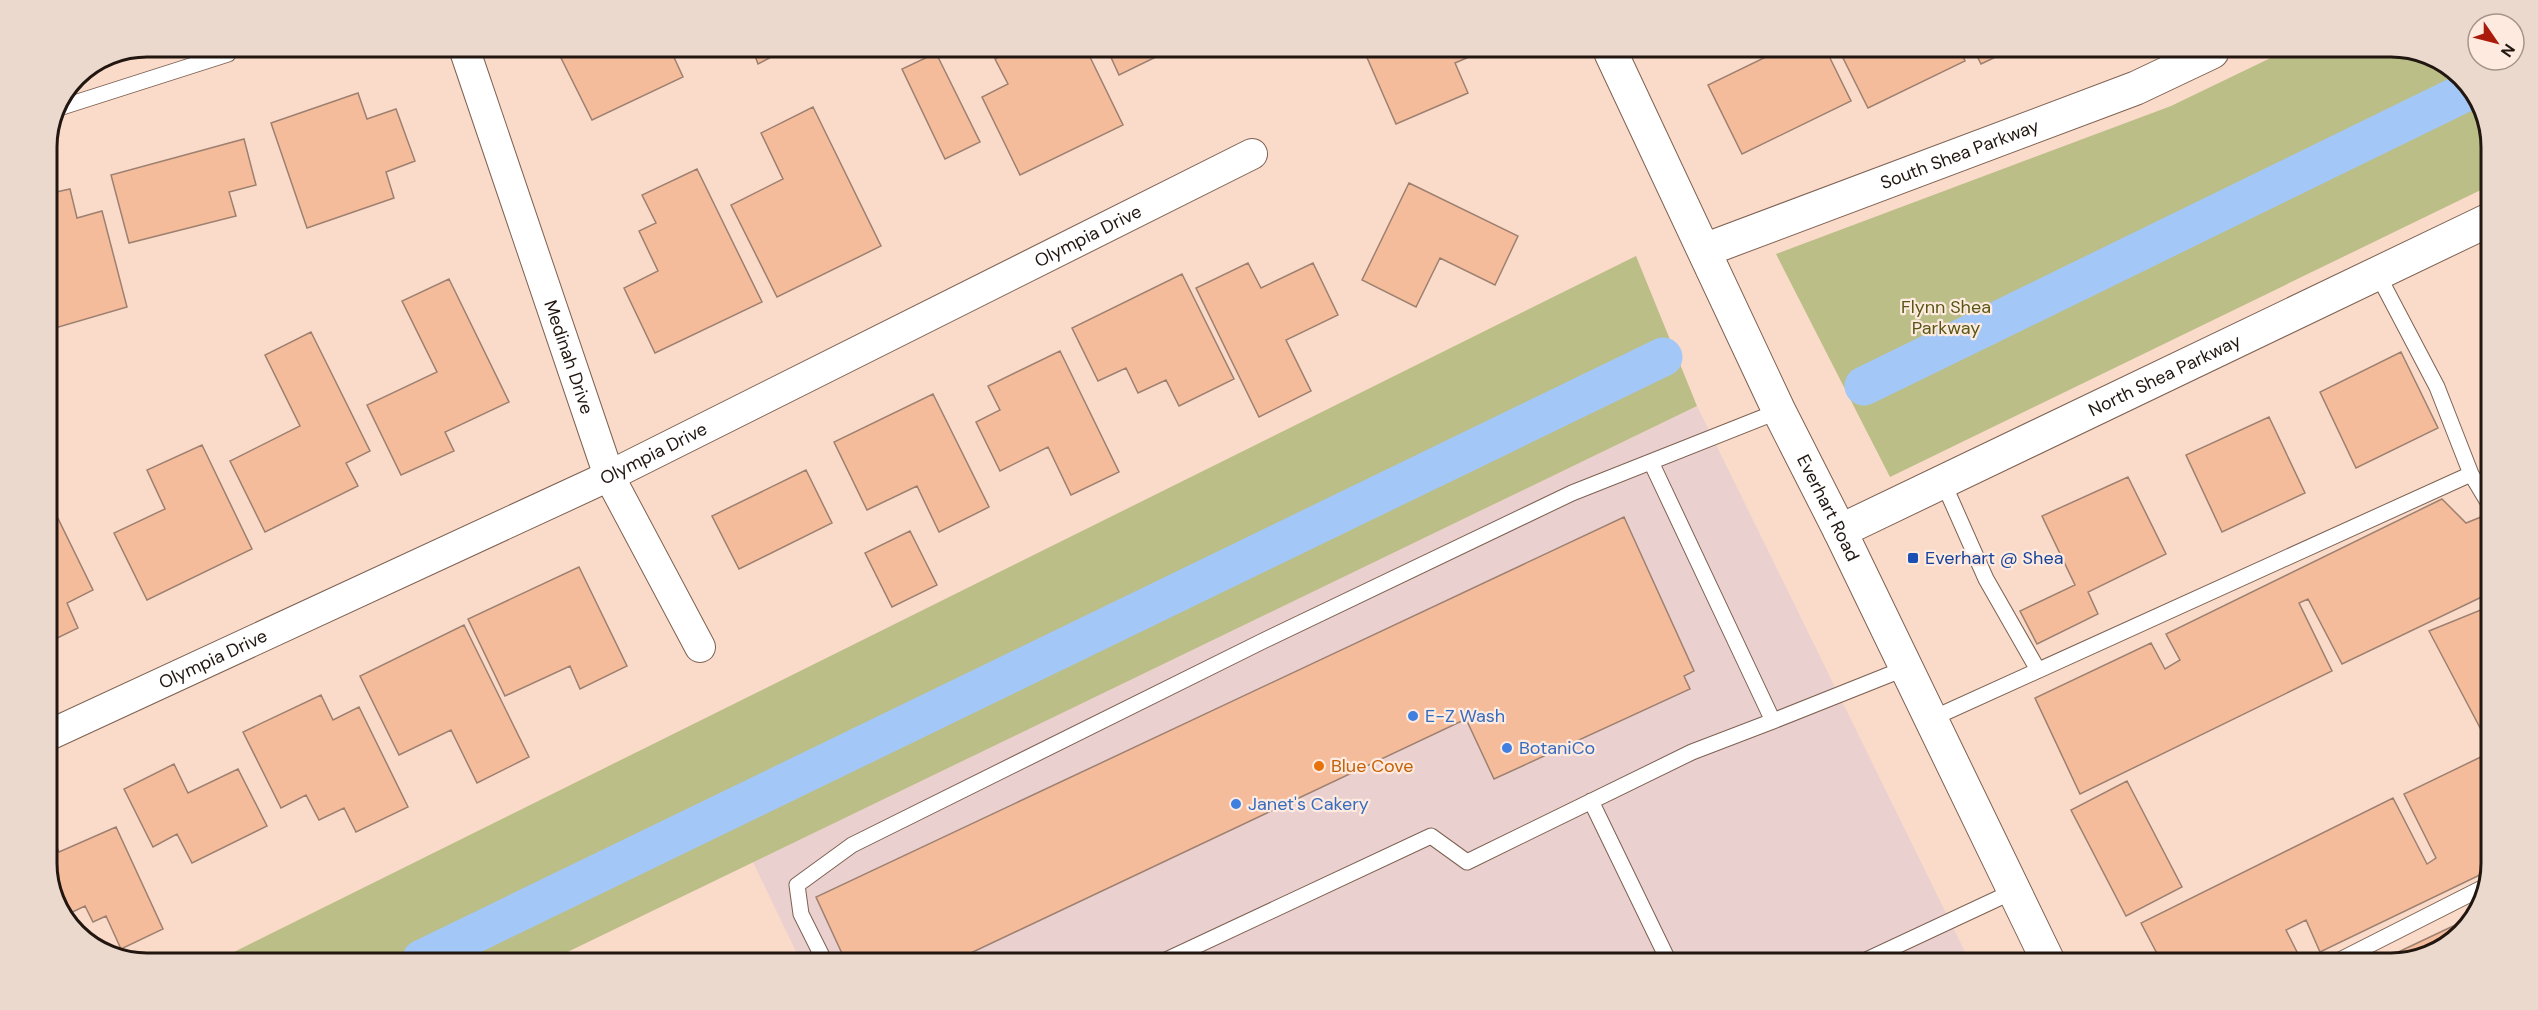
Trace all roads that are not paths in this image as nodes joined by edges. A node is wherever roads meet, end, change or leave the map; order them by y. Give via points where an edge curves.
1 (218, 57) edge
2 (467, 57) edge
3 (1613, 57) edge
4 (2201, 57) edge
5 (68, 104) edge
6 (1252, 154) dead end
7 (2481, 224) edge
8 (1705, 250) junction
9 (2377, 273) junction
10 (1779, 411) junction
11 (1651, 462) junction
12 (2471, 474) junction
13 (609, 476) junction
14 (1943, 482) junction
15 (2481, 491) edge
16 (1840, 531) junction
17 (700, 647) dead end
18 (1906, 668) junction
19 (2038, 670) junction
20 (1931, 719) junction
21 (1773, 722) junction
22 (57, 731) edge
23 (1591, 801) junction
24 (2014, 891) junction
25 (2476, 891) edge
26 (820, 953) edge
27 (1181, 953) edge
28 (1665, 953) edge
29 (1881, 953) edge
30 (2044, 953) edge
31 (2354, 953) edge

1 - 5 lane
2 - 13 street, Medinah Drive
3 - 8 street, Everhart Road
4 - 8 street, South Shea Parkway via 2136,88
6 - 13 street, Olympia Drive
7 - 9 street, North Shea Parkway
8 - 10 street, Everhart Road
9 - 12 lane via 2437,387
9 - 14 street, North Shea Parkway
10 - 11 lane
10 - 16 street, Everhart Road
11 - 21 lane
11 - 26 lane via 1572,493 852,845 797,885 801,915
12 - 15 lane
12 - 19 lane
13 - 17 street, Medinah Drive
13 - 22 street, Olympia Drive
14 - 16 street, North Shea Parkway
14 - 19 lane via 1986,579
16 - 18 street, Everhart Road
18 - 20 street, Everhart Road
18 - 21 lane
19 - 20 lane
20 - 24 street, Everhart Road
21 - 23 lane via 1692,752
23 - 27 lane via 1467,862 1431,836
23 - 28 lane
24 - 29 lane
24 - 30 street, Everhart Road
25 - 31 lane

